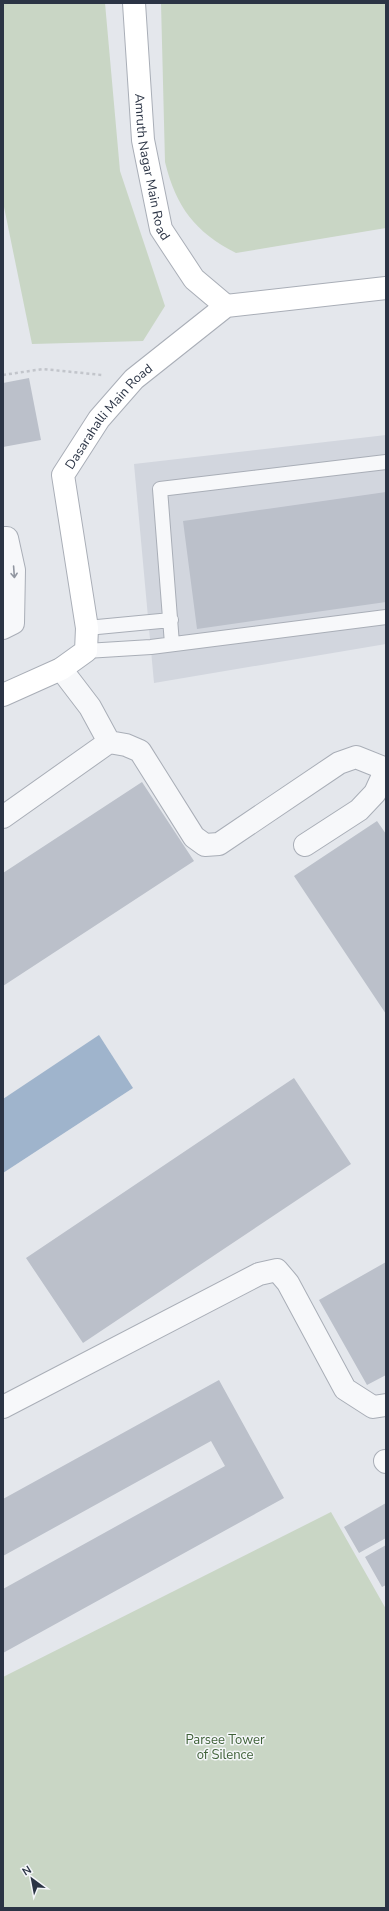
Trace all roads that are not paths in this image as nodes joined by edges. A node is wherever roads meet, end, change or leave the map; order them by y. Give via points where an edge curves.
1 (134, 3) edge
2 (386, 288) edge
3 (226, 306) junction
4 (386, 462) edge
5 (3, 538) edge
6 (386, 617) edge
7 (170, 620) junction
8 (3, 628) edge
9 (87, 628) junction
10 (172, 644) junction
11 (86, 651) junction
12 (61, 669) junction
13 (3, 695) edge
14 (109, 742) junction
15 (386, 769) edge
16 (3, 817) edge
17 (304, 846) dead end
18 (386, 1405) edge
19 (3, 1407) edge

1 - 3 street, Amruth Nagar Main Road via 143,140 161,229 194,279
2 - 3 street
3 - 9 street, Dasarahalli Main Road via 134,379 99,419 63,475
4 - 7 lane via 160,489
5 -> 8 street via 7,538 14,570 13,623
6 - 10 lane
7 - 9 lane
7 - 10 lane
9 - 11 street, Dasarahalli Main Road
10 - 11 lane
11 - 12 street
12 - 13 street
12 - 14 street via 90,707
14 - 15 street via 140,751 194,837 205,845 219,844 339,764 356,757
14 - 16 street
15 - 17 street via 375,793 359,810
18 - 19 street via 373,1407 345,1389 288,1283 277,1270 259,1274

